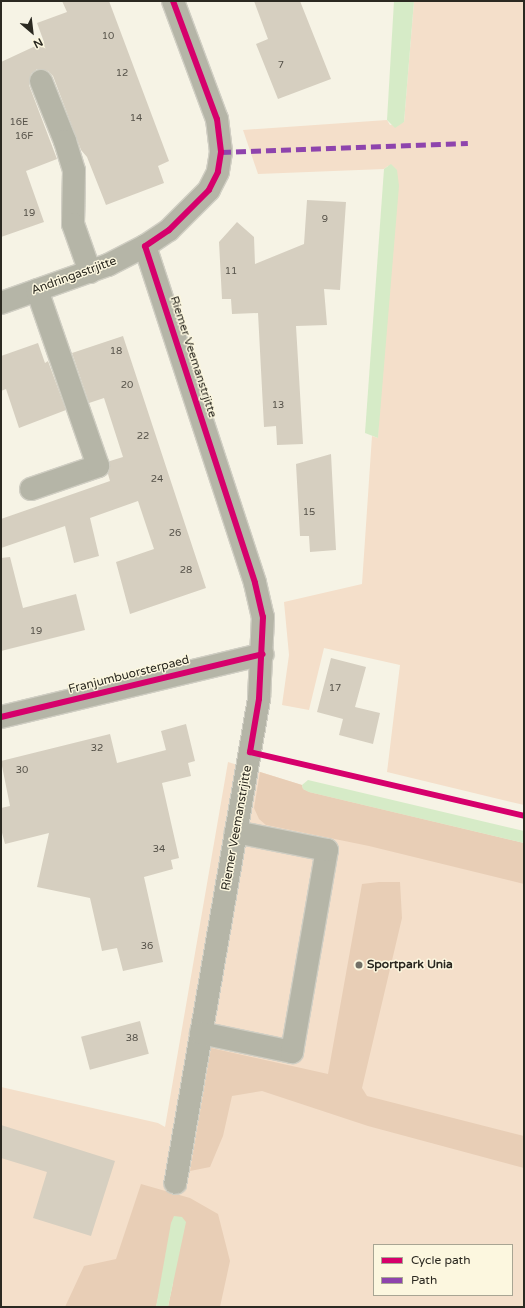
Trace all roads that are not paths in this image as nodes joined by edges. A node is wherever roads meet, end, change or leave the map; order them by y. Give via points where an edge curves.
1 (173, 1) edge
2 (41, 80) dead end
3 (145, 246) junction
4 (90, 272) junction
5 (37, 290) junction
6 (1, 303) edge
7 (32, 489) dead end
8 (263, 654) junction
9 (1, 717) edge
10 (236, 832) junction
11 (201, 1033) junction
12 (175, 1183) dead end

1 - 3 street via 217,119 222,152 218,172 209,190 169,230
2 - 4 street via 66,141 74,171 73,224
3 - 4 street, Andringastrjitte
3 - 8 street, Riemer Veemanstrjitte via 255,583 263,617
4 - 5 street, Andringastrjitte
5 - 6 street, Andringastrjitte
5 - 7 street via 98,466
8 - 9 street, Franjumbuorsterpaed
8 - 10 street, Riemer Veemanstrjitte via 259,699
10 - 11 street, Riemer Veemanstrjitte
10 - 11 street via 328,850 292,1052
11 - 12 street, Riemer Veemanstrjitte

